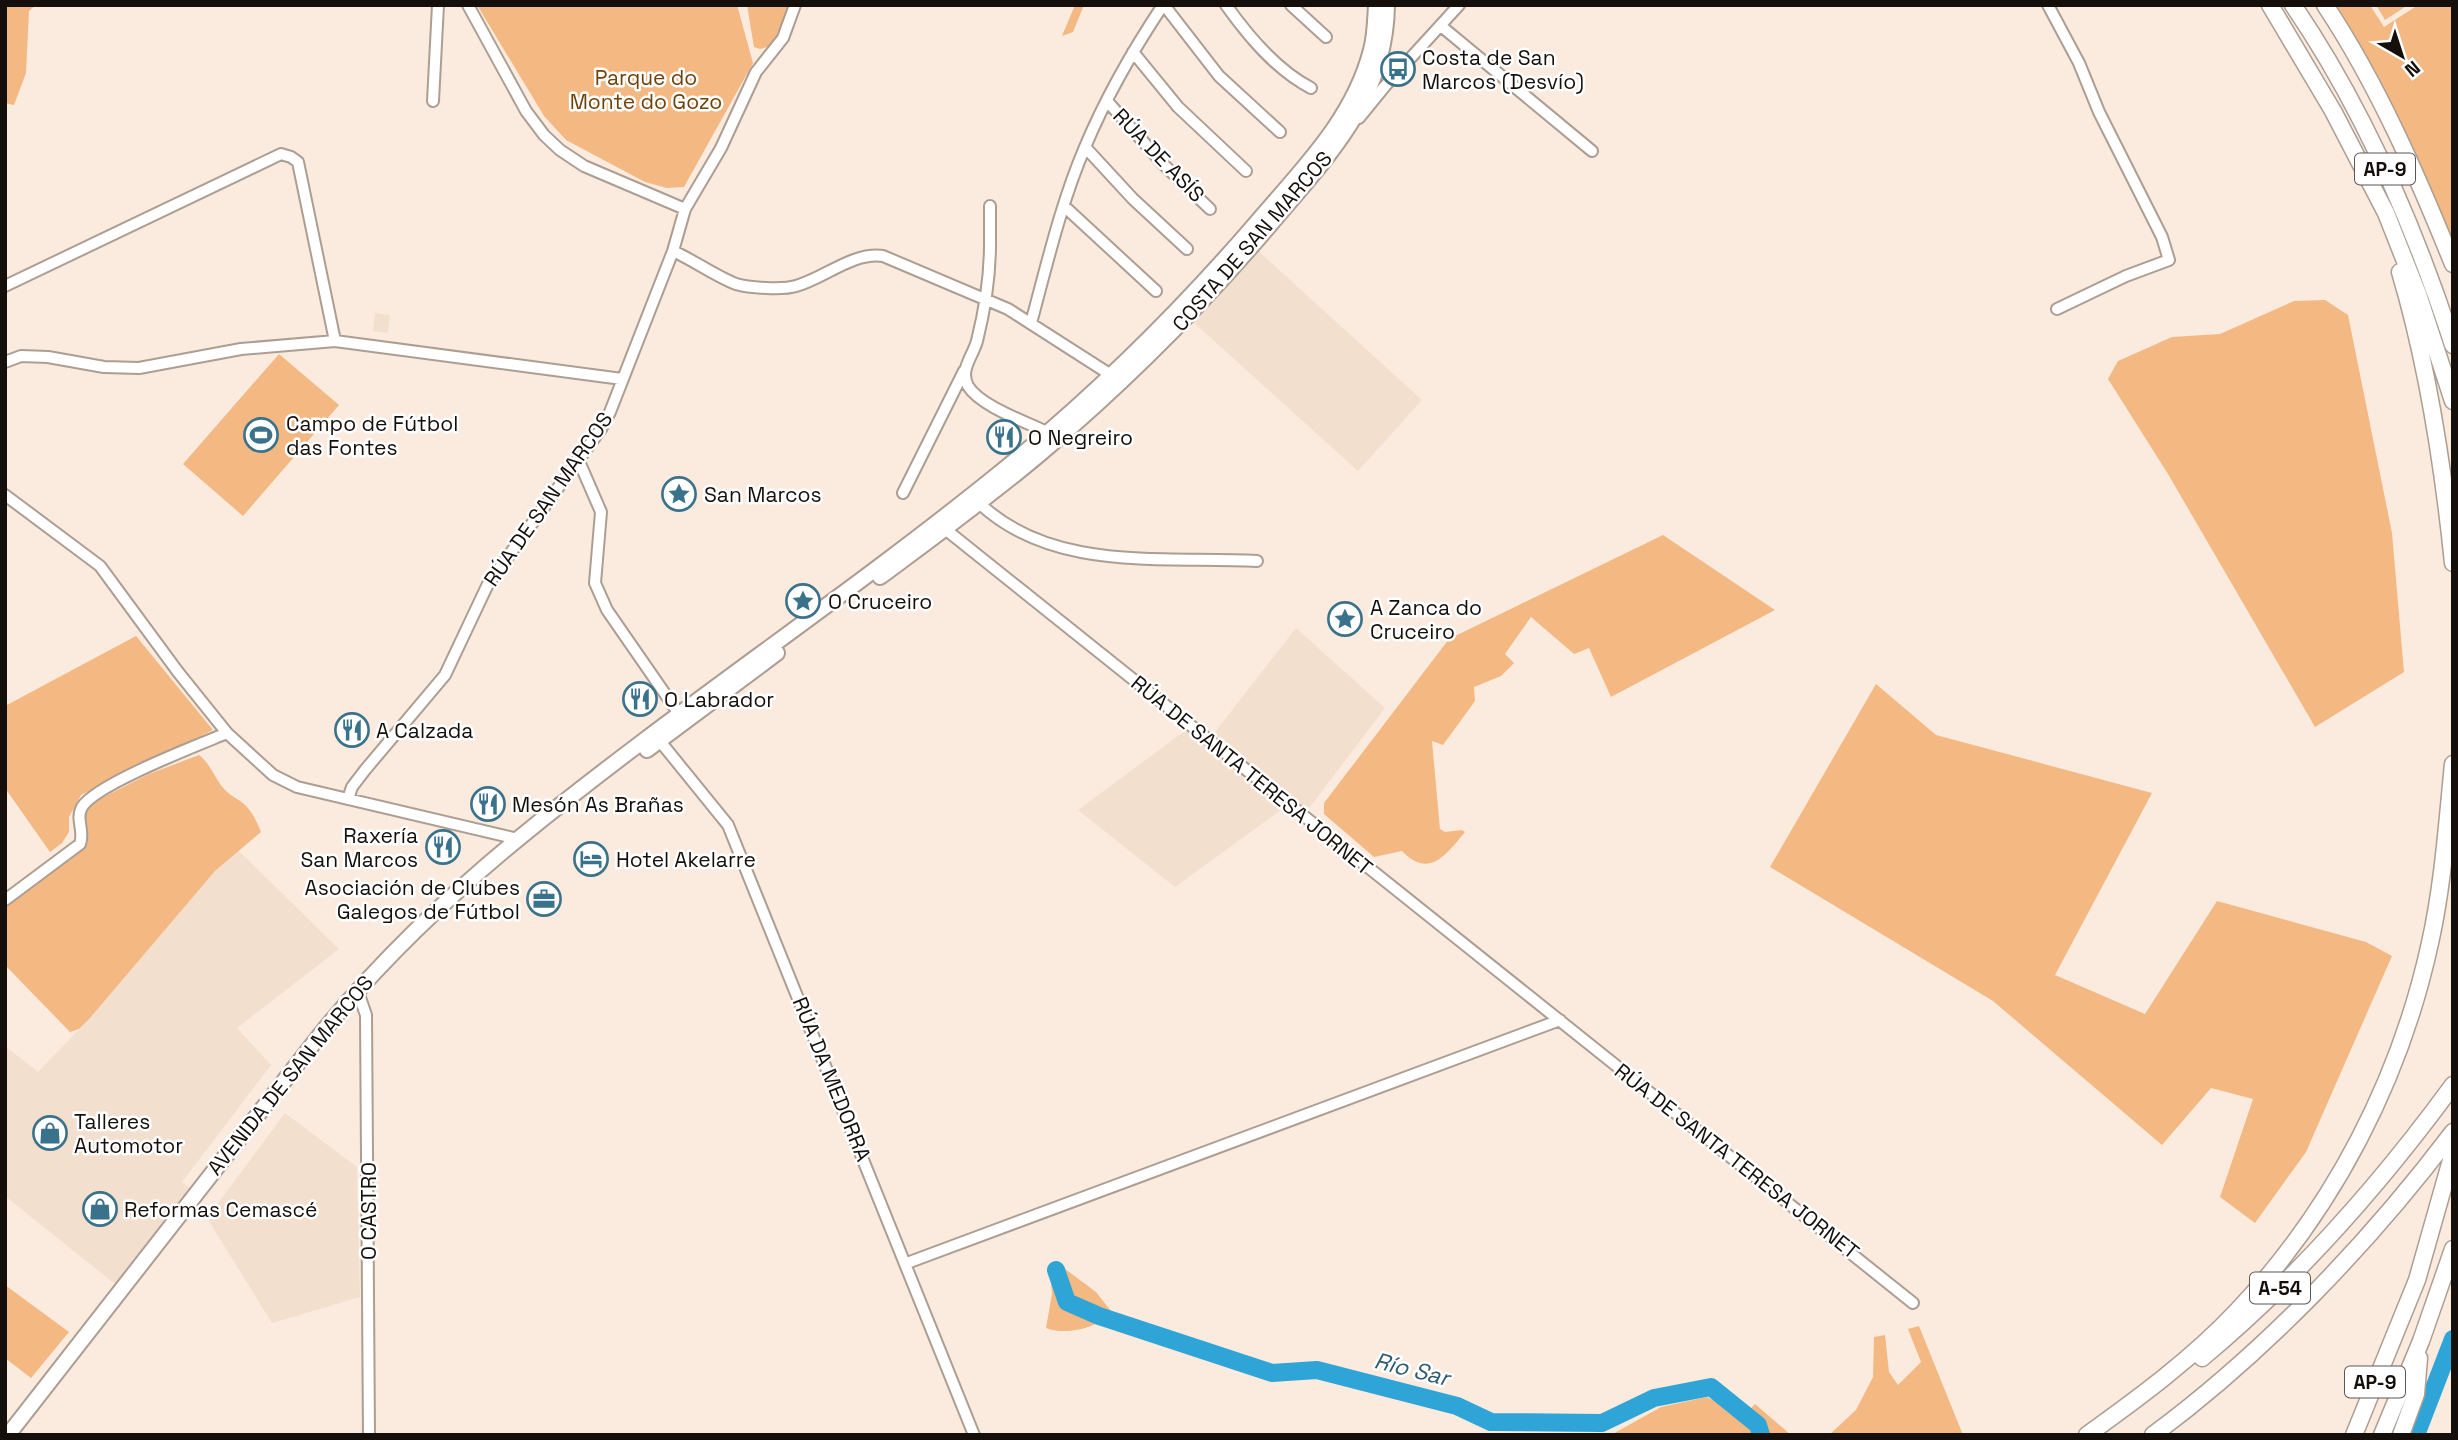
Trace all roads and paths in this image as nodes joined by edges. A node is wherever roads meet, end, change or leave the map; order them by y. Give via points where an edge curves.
1 (438, 5) edge
2 (468, 5) edge
3 (795, 5) edge
4 (1164, 5) edge
5 (1226, 5) edge
6 (1291, 5) edge
7 (1376, 5) edge
8 (1387, 5) edge
9 (1459, 5) edge
10 (2048, 5) edge
11 (2270, 5) edge
12 (2293, 5) edge
13 (2325, 5) edge
14 (1441, 26) junction
15 (1326, 37) dead end
16 (1373, 45) junction
17 (1133, 52) junction
18 (1376, 79) junction
19 (1311, 88) dead end
20 (433, 101) dead end
21 (1107, 101) junction
22 (1342, 130) junction
23 (1280, 132) dead end
24 (1085, 147) junction
25 (1592, 151) dead end
26 (1246, 171) dead end
27 (2363, 171) junction
28 (990, 206) dead end
29 (1064, 206) junction
30 (685, 209) junction
31 (1210, 209) dead end
32 (1187, 249) dead end
33 (673, 251) junction
34 (2453, 264) edge
35 (5, 286) edge
36 (1156, 291) dead end
37 (986, 301) junction
38 (2057, 309) dead end
39 (1031, 323) junction
40 (1169, 335) junction
41 (335, 341) junction
42 (2453, 345) edge
43 (5, 362) edge
44 (965, 369) junction
45 (1105, 371) junction
46 (622, 379) junction
47 (2453, 401) edge
48 (1057, 434) junction
49 (578, 460) junction
50 (1000, 472) junction
51 (903, 494) dead end
52 (5, 495) edge
53 (979, 503) junction
54 (944, 529) junction
55 (1256, 561) dead end
56 (2453, 563) edge
57 (850, 587) junction
58 (679, 714) junction
59 (227, 733) junction
60 (659, 740) junction
61 (635, 747) junction
62 (2453, 764) edge
63 (348, 799) junction
64 (552, 813) junction
65 (519, 839) junction
66 (5, 901) edge
67 (357, 989) junction
68 (1560, 1020) junction
69 (2453, 1085) edge
70 (2453, 1132) edge
71 (2453, 1153) edge
72 (2453, 1250) edge
73 (907, 1263) junction
74 (1913, 1303) dead end
75 (2397, 1329) junction
76 (2421, 1341) junction
77 (8, 1435) edge
78 (369, 1435) edge
79 (974, 1435) edge
80 (2087, 1435) edge
81 (2106, 1435) edge
82 (2153, 1435) edge
83 (2342, 1435) edge
84 (2354, 1435) edge
85 (2382, 1435) edge
86 (2401, 1435) edge

1 - 20 street
2 - 30 street via 544,135 584,166
3 - 30 street, RÚA DE SAN MARCOS via 783,38 756,72 721,148
4 - 17 street
4 - 23 street via 1219,76
5 - 19 street via 1273,60
6 - 15 street
7 - 16 main road, COSTA DE SAN MARCOS
8 - 18 main road, COSTA DE SAN MARCOS
9 - 14 street
10 - 38 street via 2162,237 2169,260
11 - 27 highway
12 - 42 highway, AP-9 via 2380,158 2423,255
13 - 34 highway, AP-9 via 2404,152
14 - 18 street via 1399,71
14 - 25 street
16 - 18 main road
16 - 22 main road, COSTA DE SAN MARCOS
17 - 21 street
17 - 26 street via 1178,107
18 - 22 main road, COSTA DE SAN MARCOS
21 - 24 street
21 - 31 street, RÚA DE ASÍS
22 - 40 main road, COSTA DE SAN MARCOS via 1243,257
22 - 45 main road, COSTA DE SAN MARCOS via 1184,304 1135,353
24 - 29 street
24 - 32 street
27 - 47 highway via 2404,256
27 - 56 highway via 2410,310 2433,416
28 - 37 street
29 - 36 street
29 - 39 street
30 - 33 street, RÚA DE SAN MARCOS
33 - 37 street via 734,283 779,288 797,286 862,257 883,256
33 - 46 street, RÚA DE SAN MARCOS
35 - 41 street via 281,154 298,162
37 - 39 street
37 - 44 street
39 - 45 street
40 - 45 main road via 1122,373
40 - 48 main road, COSTA DE SAN MARCOS
41 - 43 street via 241,349 139,368 48,357 21,356
41 - 46 street
44 - 48 street via 965,380 975,395
44 - 51 street
45 - 48 main road, COSTA DE SAN MARCOS via 1098,387
45 - 48 main road via 1111,384
46 - 49 street, RÚA DE SAN MARCOS via 611,412
48 - 50 main road, AVENIDA DE SAN MARCOS
48 - 53 main road, AVENIDA DE SAN MARCOS
49 - 58 street via 601,512 595,583 607,610
49 - 63 street, RÚA DE SAN MARCOS via 488,584 445,674 365,770
50 - 54 main road
50 - 57 main road, AVENIDA DE SAN MARCOS
52 - 59 street via 100,566
53 - 54 main road, AVENIDA DE SAN MARCOS
53 - 55 street via 996,520 1027,537 1070,550 1116,558
54 - 57 main road via 935,530
54 - 60 main road, AVENIDA DE SAN MARCOS
54 - 68 street, RÚA DE SANTA TERESA JORNET
57 - 58 main road, AVENIDA DE SAN MARCOS
58 - 60 main road
58 - 61 main road, AVENIDA DE SAN MARCOS
59 - 63 street via 282,781
59 - 66 street via 98,792 81,809 79,844
60 - 61 main road
60 - 64 main road, AVENIDA DE SAN MARCOS
60 - 73 street, RÚA DA MEDORRA via 728,825
61 - 64 main road, AVENIDA DE SAN MARCOS
62 - 80 highway via 2431,942 2413,1013 2373,1114 2315,1216 2275,1269 2192,1355
63 - 65 street
64 - 65 main road, AVENIDA DE SAN MARCOS
65 - 67 main road, AVENIDA DE SAN MARCOS via 453,894
67 - 77 main road, AVENIDA DE SAN MARCOS
67 - 78 street, O CASTRO via 366,1015
68 - 73 street
68 - 74 street, RÚA DE SANTA TERESA JORNET
69 - 81 highway, A-54 via 2306,1263 2239,1327
70 - 82 highway, A-54 via 2412,1186 2326,1281
71 - 75 highway, AP-9 via 2417,1280
72 - 76 highway, AP-9
73 - 79 street, RÚA DA MEDORRA
75 - 83 highway via 2371,1368
75 - 84 highway, AP-9
76 - 85 highway, AP-9
76 - 86 highway via 2416,1394

